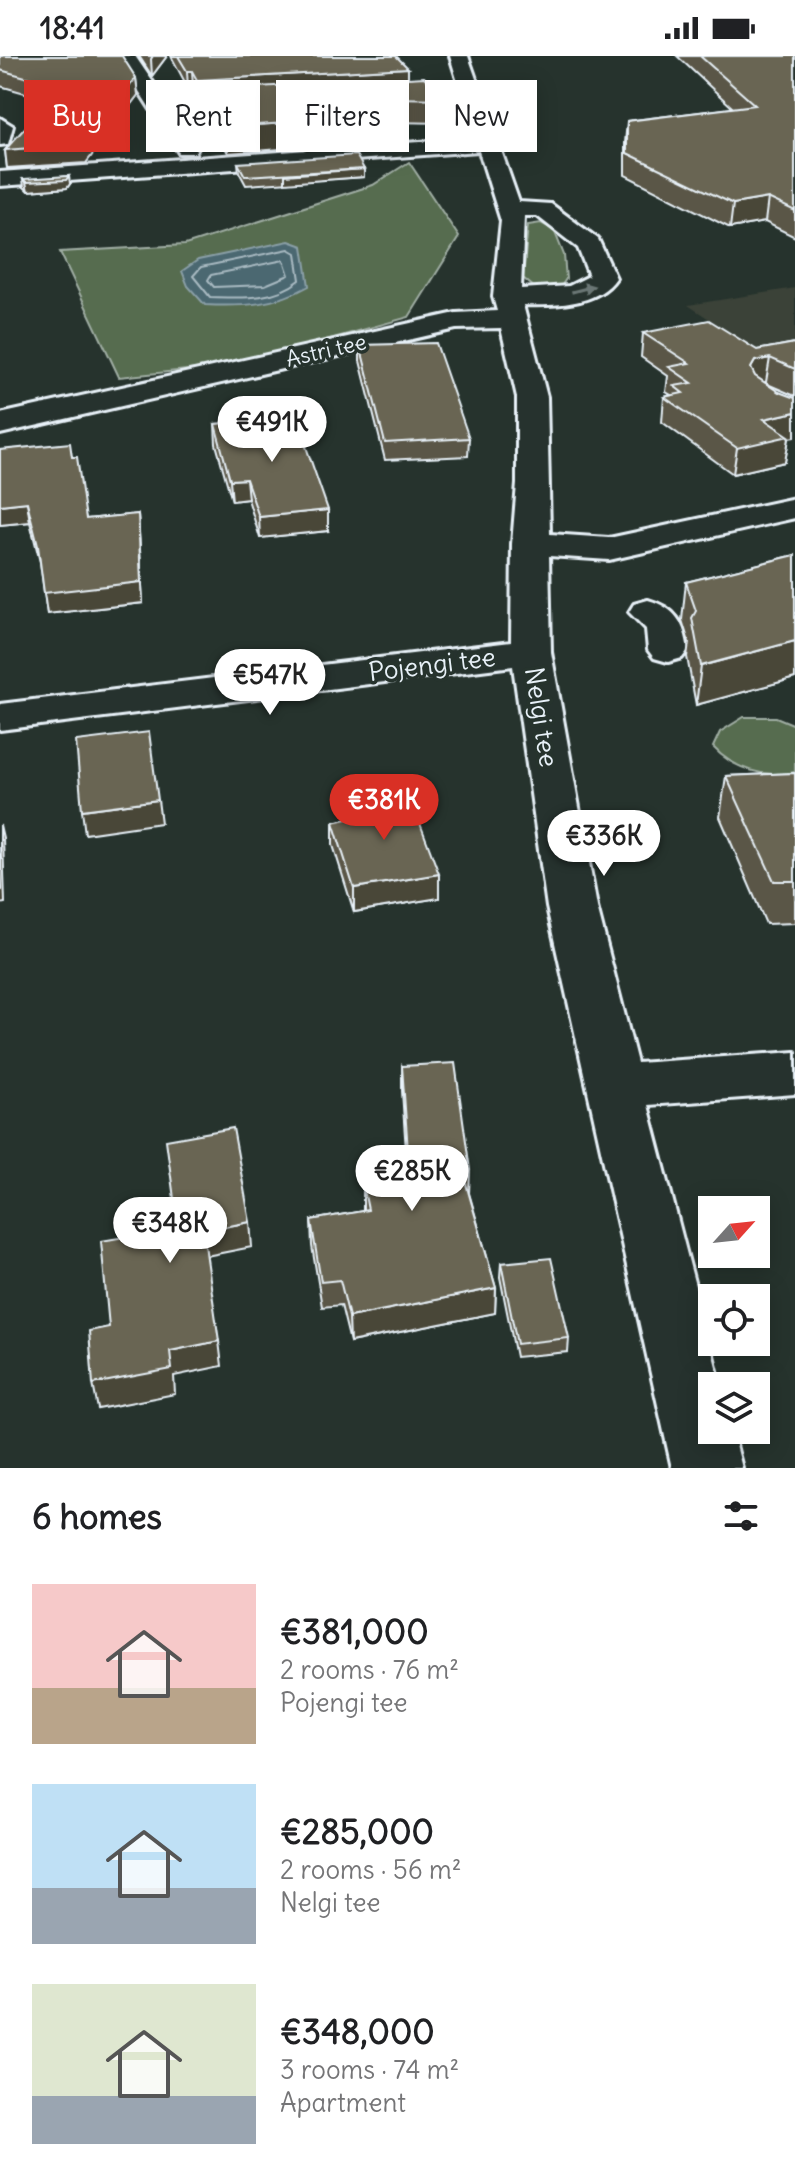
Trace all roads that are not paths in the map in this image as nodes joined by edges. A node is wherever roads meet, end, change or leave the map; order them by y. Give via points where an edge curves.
1 (459, 56) edge
2 (128, 60) edge
3 (466, 80) edge
4 (0, 124) edge
5 (0, 139) edge
6 (425, 148) edge
7 (491, 152) edge
8 (197, 164) junction
9 (1, 177) edge
10 (511, 209) junction
11 (510, 308) junction
12 (0, 424) edge
13 (795, 508) edge
14 (530, 544) junction
15 (648, 612) dead end
16 (668, 650) dead end
17 (531, 652) junction
18 (0, 717) edge
19 (795, 1073) edge
20 (613, 1086) junction
21 (707, 1468) edge

1 - 3 street, Nelgi tee
2 - 8 street
4 - 5 street
6 - 8 street
7 - 10 street, Nelgi tee
8 - 9 street
10 - 11 street, Nelgi tee
11 -> 10 street, Astri tee via 594,288 603,278 589,244 543,209
11 - 12 street, Astri tee
11 - 14 street, Nelgi tee via 532,397
13 - 14 street via 609,549
14 - 17 street, Nelgi tee
15 - 16 street via 665,625
17 - 18 street, Pojengi tee
17 - 20 street, Nelgi tee via 572,907
19 - 20 street
20 - 21 street, Nelgi tee

